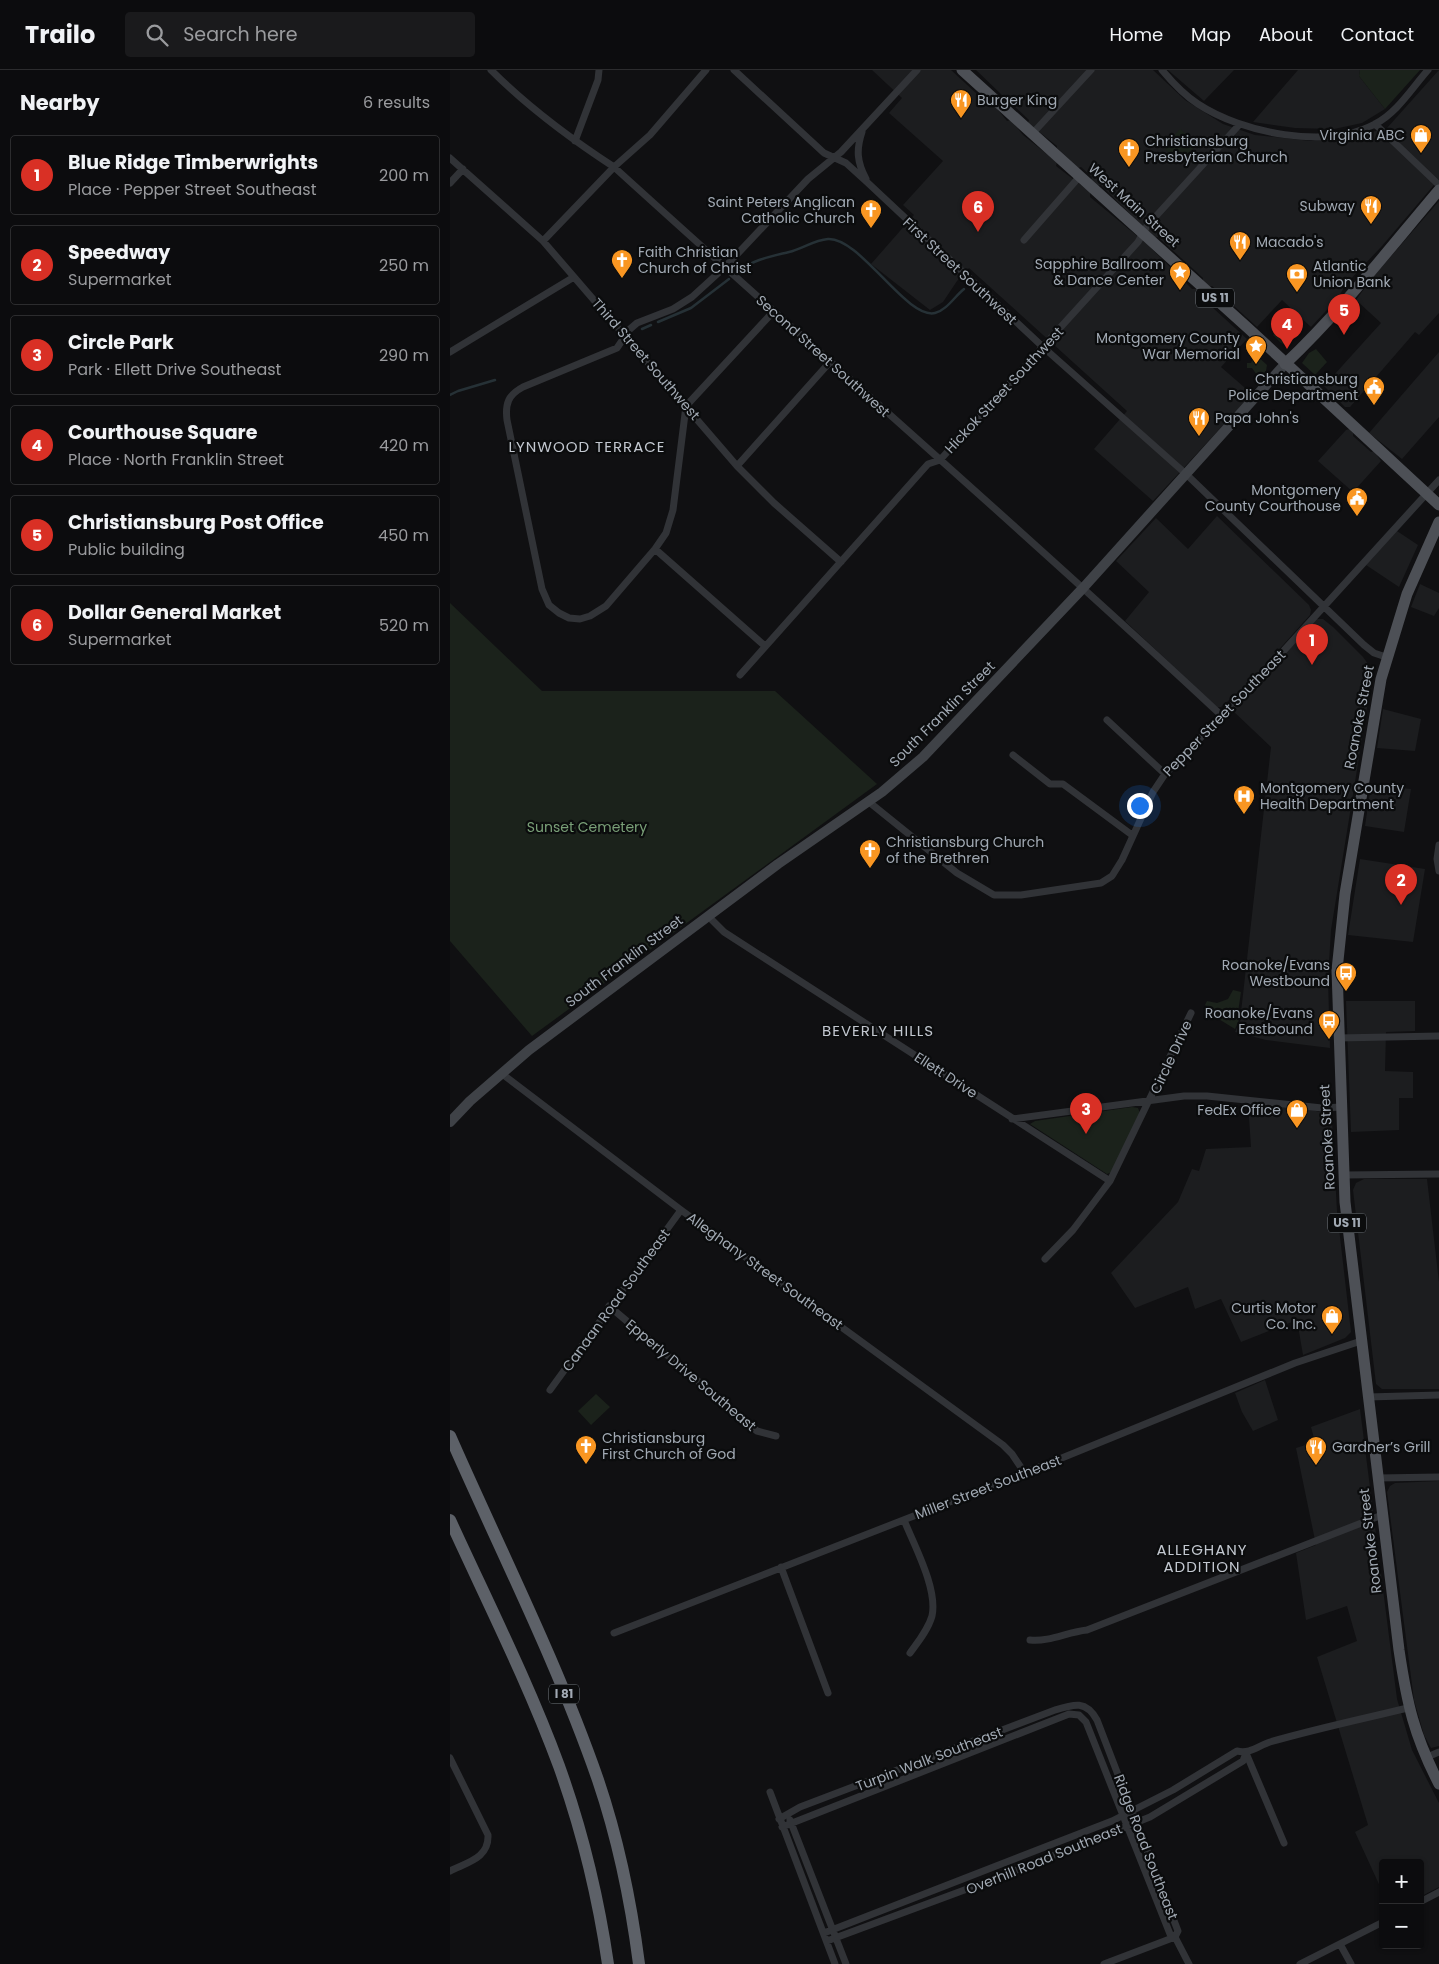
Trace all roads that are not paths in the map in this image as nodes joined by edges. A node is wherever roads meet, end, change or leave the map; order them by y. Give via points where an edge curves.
1 (491, 70) edge
2 (599, 70) edge
3 (706, 70) edge
4 (734, 70) edge
5 (917, 70) edge
6 (962, 70) edge
7 (1091, 70) edge
8 (1162, 70) edge
9 (1428, 70) edge
10 (1375, 124) junction
11 (1239, 125) junction
12 (863, 129) junction
13 (1032, 134) junction
14 (575, 141) junction
15 (450, 158) edge
16 (834, 158) junction
17 (614, 167) junction
18 (462, 169) junction
19 (1080, 176) junction
20 (450, 183) edge
21 (868, 183) junction
22 (1439, 185) edge
23 (1439, 190) edge
24 (1143, 234) junction
25 (1024, 240) dead end
26 (543, 241) junction
27 (726, 266) junction
28 (574, 277) junction
29 (773, 312) junction
30 (626, 336) junction
31 (1043, 348) junction
32 (450, 352) edge
33 (830, 362) junction
34 (1285, 364) junction
35 (686, 406) junction
36 (940, 460) junction
37 (737, 466) junction
38 (1186, 474) junction
39 (1439, 480) edge
40 (1427, 494) junction
41 (1439, 505) edge
42 (1439, 522) edge
43 (655, 549) junction
44 (841, 562) junction
45 (1084, 587) junction
46 (1323, 605) junction
47 (765, 646) junction
48 (1386, 657) junction
49 (740, 675) dead end
50 (1221, 715) junction
51 (1107, 720) dead end
52 (1013, 755) dead end
53 (1165, 774) junction
54 (869, 802) junction
55 (1132, 835) junction
56 (1439, 844) edge
57 (1439, 871) edge
58 (708, 916) junction
59 (1191, 1013) dead end
60 (1439, 1036) edge
61 (1338, 1038) junction
62 (501, 1073) junction
63 (1150, 1101) junction
64 (1341, 1107) junction
65 (1012, 1119) junction
66 (450, 1122) edge
67 (1439, 1174) edge
68 (1344, 1175) junction
69 (1110, 1181) junction
70 (682, 1210) junction
71 (1045, 1259) dead end
72 (609, 1306) junction
73 (1361, 1341) junction
74 (550, 1390) dead end
75 (1439, 1395) edge
76 (1368, 1396) junction
77 (450, 1436) edge
78 (776, 1436) dead end
79 (1024, 1472) junction
80 (1439, 1477) edge
81 (1378, 1478) junction
82 (1382, 1515) junction
83 (450, 1520) edge
84 (904, 1520) junction
85 (782, 1567) junction
86 (614, 1632) dead end
87 (1030, 1640) dead end
88 (910, 1653) dead end
89 (828, 1693) dead end
90 (1081, 1705) joint
91 (1408, 1708) junction
92 (1079, 1715) joint
93 (1439, 1752) edge
94 (1246, 1753) junction
95 (450, 1758) edge
96 (1425, 1758) junction
97 (1439, 1784) edge
98 (770, 1792) dead end
99 (1133, 1811) junction
100 (789, 1815) junction
101 (1123, 1816) junction
102 (779, 1819) junction
103 (1137, 1822) junction
104 (792, 1824) junction
105 (1127, 1826) junction
106 (782, 1827) junction
107 (1284, 1843) dead end
108 (450, 1871) edge
109 (1439, 1892) edge
110 (1424, 1900) edge
111 (1379, 1924) edge
112 (833, 1929) junction
113 (824, 1933) junction
114 (1175, 1936) junction
115 (836, 1937) junction
116 (827, 1941) junction
117 (1340, 1944) junction
118 (608, 1964) edge
119 (639, 1964) edge
120 (835, 1964) edge
121 (846, 1964) edge
122 (1104, 1964) edge
123 (1189, 1964) edge
124 (1300, 1964) edge
125 (1351, 1964) edge

1 - 14 street, Second Street Southwest via 507,87
2 - 14 street
3 - 17 street via 650,135
4 - 16 street, First Street Southwest via 824,153
5 - 12 street
6 - 13 main road, West Main Street / US 11
7 - 13 street
8 - 11 street via 1198,104
9 - 10 street via 1392,112
10 - 11 street via 1337,134 1309,136
10 - 22 street
11 - 24 street, Hickok Street Southwest
12 - 16 street
12 - 21 street via 857,152
13 - 19 main road, West Main Street / US 11
14 - 17 street, Second Street Southwest
15 - 18 street, Third Street Southwest
16 - 21 street, First Street Southwest via 846,163
16 - 27 street via 808,179
17 - 26 street
17 - 27 street, Second Street Southwest
18 - 20 street
18 - 26 street, Third Street Southwest
19 - 24 main road, West Main Street / US 11
19 - 25 street
21 - 31 street, First Street Southwest
23 - 34 main road via 1350,296
24 - 31 street, Hickok Street Southwest
24 - 34 main road, West Main Street / US 11
26 - 28 street, Third Street Southwest
27 - 29 street, Second Street Southwest
27 - 30 street via 692,297 674,309 637,324
28 - 30 street, Third Street Southwest
28 - 32 street
29 - 33 street, Second Street Southwest
29 - 35 street
30 - 35 street, Third Street Southwest
30 - 43 street via 617,348 514,392 508,399 507,420 542,589 549,605 558,614 580,619 598,613
31 - 36 street, Hickok Street Southwest
31 - 38 street, First Street Southwest
33 - 36 street, Second Street Southwest
33 - 37 street
34 - 38 main road, South Franklin Street
34 - 40 main road, US 11
35 - 37 street, Third Street Southwest
35 - 43 street via 673,510 666,533
36 - 44 street, Hickok Street Southwest via 928,464
36 - 45 street, Second Street Southwest
37 - 44 street, Third Street Southwest
38 - 45 main road, South Franklin Street
38 - 46 street, First Street Southwest
39 - 40 street, Pepper Street Southeast
40 - 41 main road, US 11
40 - 46 street, Pepper Street Southeast
42 - 48 main road, Roanoke Street / US 11 via 1407,594
43 - 47 street
44 - 47 street, Hickok Street Southwest
45 - 50 street, Second Street Southwest
45 - 54 main road, South Franklin Street via 923,757
46 - 48 street, First Street Southwest via 1364,646
46 - 50 street, Pepper Street Southeast via 1258,680
47 - 49 street, Hickok Street Southwest
48 - 61 main road, Roanoke Street / US 11 via 1370,731 1340,925
50 - 53 street, Pepper Street Southeast
51 - 53 street
52 - 55 street via 1050,784 1063,784
53 - 55 street, Pepper Street Southeast
54 - 55 street, Pepper Street Southeast via 966,879 986,891 1003,896 1101,883 1112,876
54 - 58 main road, South Franklin Street
56 - 57 street
58 - 62 main road, South Franklin Street
58 - 65 street, Ellett Drive via 724,932
59 - 63 street, Circle Drive
60 - 61 street
61 - 64 main road, Roanoke Street / US 11
62 - 66 main road, South Franklin Street
62 - 70 street, Alleghany Street Southeast
63 - 64 street via 1207,1096 1322,1108
63 - 65 street
63 - 69 street, Circle Drive
64 - 68 main road, Roanoke Street / US 11
65 - 69 street, Ellett Drive
67 - 68 street
68 - 73 main road, Roanoke Street / US 11
69 - 71 street, Circle Drive via 1073,1230
70 - 72 street, Canaan Road Southeast
70 - 79 street, Alleghany Street Southeast via 1003,1445
72 - 74 street, Canaan Road Southeast
72 - 78 street, Epperly Drive Southeast via 758,1431
73 - 76 main road, Roanoke Street / US 11
73 - 79 street, Miller Street Southeast via 1295,1363
75 - 76 street
76 - 81 main road, Roanoke Street / US 11
77 - 119 highway, I 81 via 550,1661 598,1781 626,1883
79 - 84 street, Miller Street Southeast
80 - 81 street
81 - 82 main road, Roanoke Street / US 11
82 - 87 street via 1087,1630 1040,1641
82 - 91 main road, Roanoke Street / US 11
83 - 118 highway, I 81 via 519,1670 558,1765 588,1861
84 - 85 street, Miller Street Southeast
84 - 88 street via 933,1603 932,1617
85 - 86 street, Miller Street Southeast
85 - 89 street
90 - 99 street, Ridge Road Southeast via 1091,1710 1097,1720
90 - 100 street, Turpin Walk Southeast via 1055,1710 800,1807
91 - 94 street, Overhill Road Southeast via 1287,1737
91 - 96 main road, Roanoke Street / US 11
92 - 101 street, Ridge Road Southeast via 1086,1722
92 - 104 street, Turpin Walk Southeast via 1069,1714
93 - 96 street
94 - 99 street, Overhill Road Southeast via 1238,1751
94 - 103 street, Overhill Road Southeast via 1244,1761
94 - 107 street
95 - 108 street via 488,1835 488,1846 482,1855
96 - 97 main road, Roanoke Street / US 11
98 - 102 street
99 - 101 street, Overhill Road Southeast
99 - 103 street, Ridge Road Southeast
100 - 102 street, Turpin Walk Southeast
100 - 104 street
101 - 105 street, Ridge Road Southeast
101 - 112 street, Overhill Road Southeast
102 - 106 street
103 - 105 street, Overhill Road Southeast
103 - 114 street, Ridge Road Southeast via 1178,1930
104 - 106 street, Turpin Walk Southeast
104 - 112 street
105 - 114 street, Ridge Road Southeast via 1170,1934
105 - 115 street, Overhill Road Southeast
106 - 113 street
109 - 110 street
111 - 117 street
112 - 113 street, Overhill Road Southeast
112 - 115 street
113 - 116 street
114 - 122 street
114 - 123 street
115 - 116 street, Overhill Road Southeast
115 - 121 street
116 - 120 street
117 - 124 street
117 - 125 street

